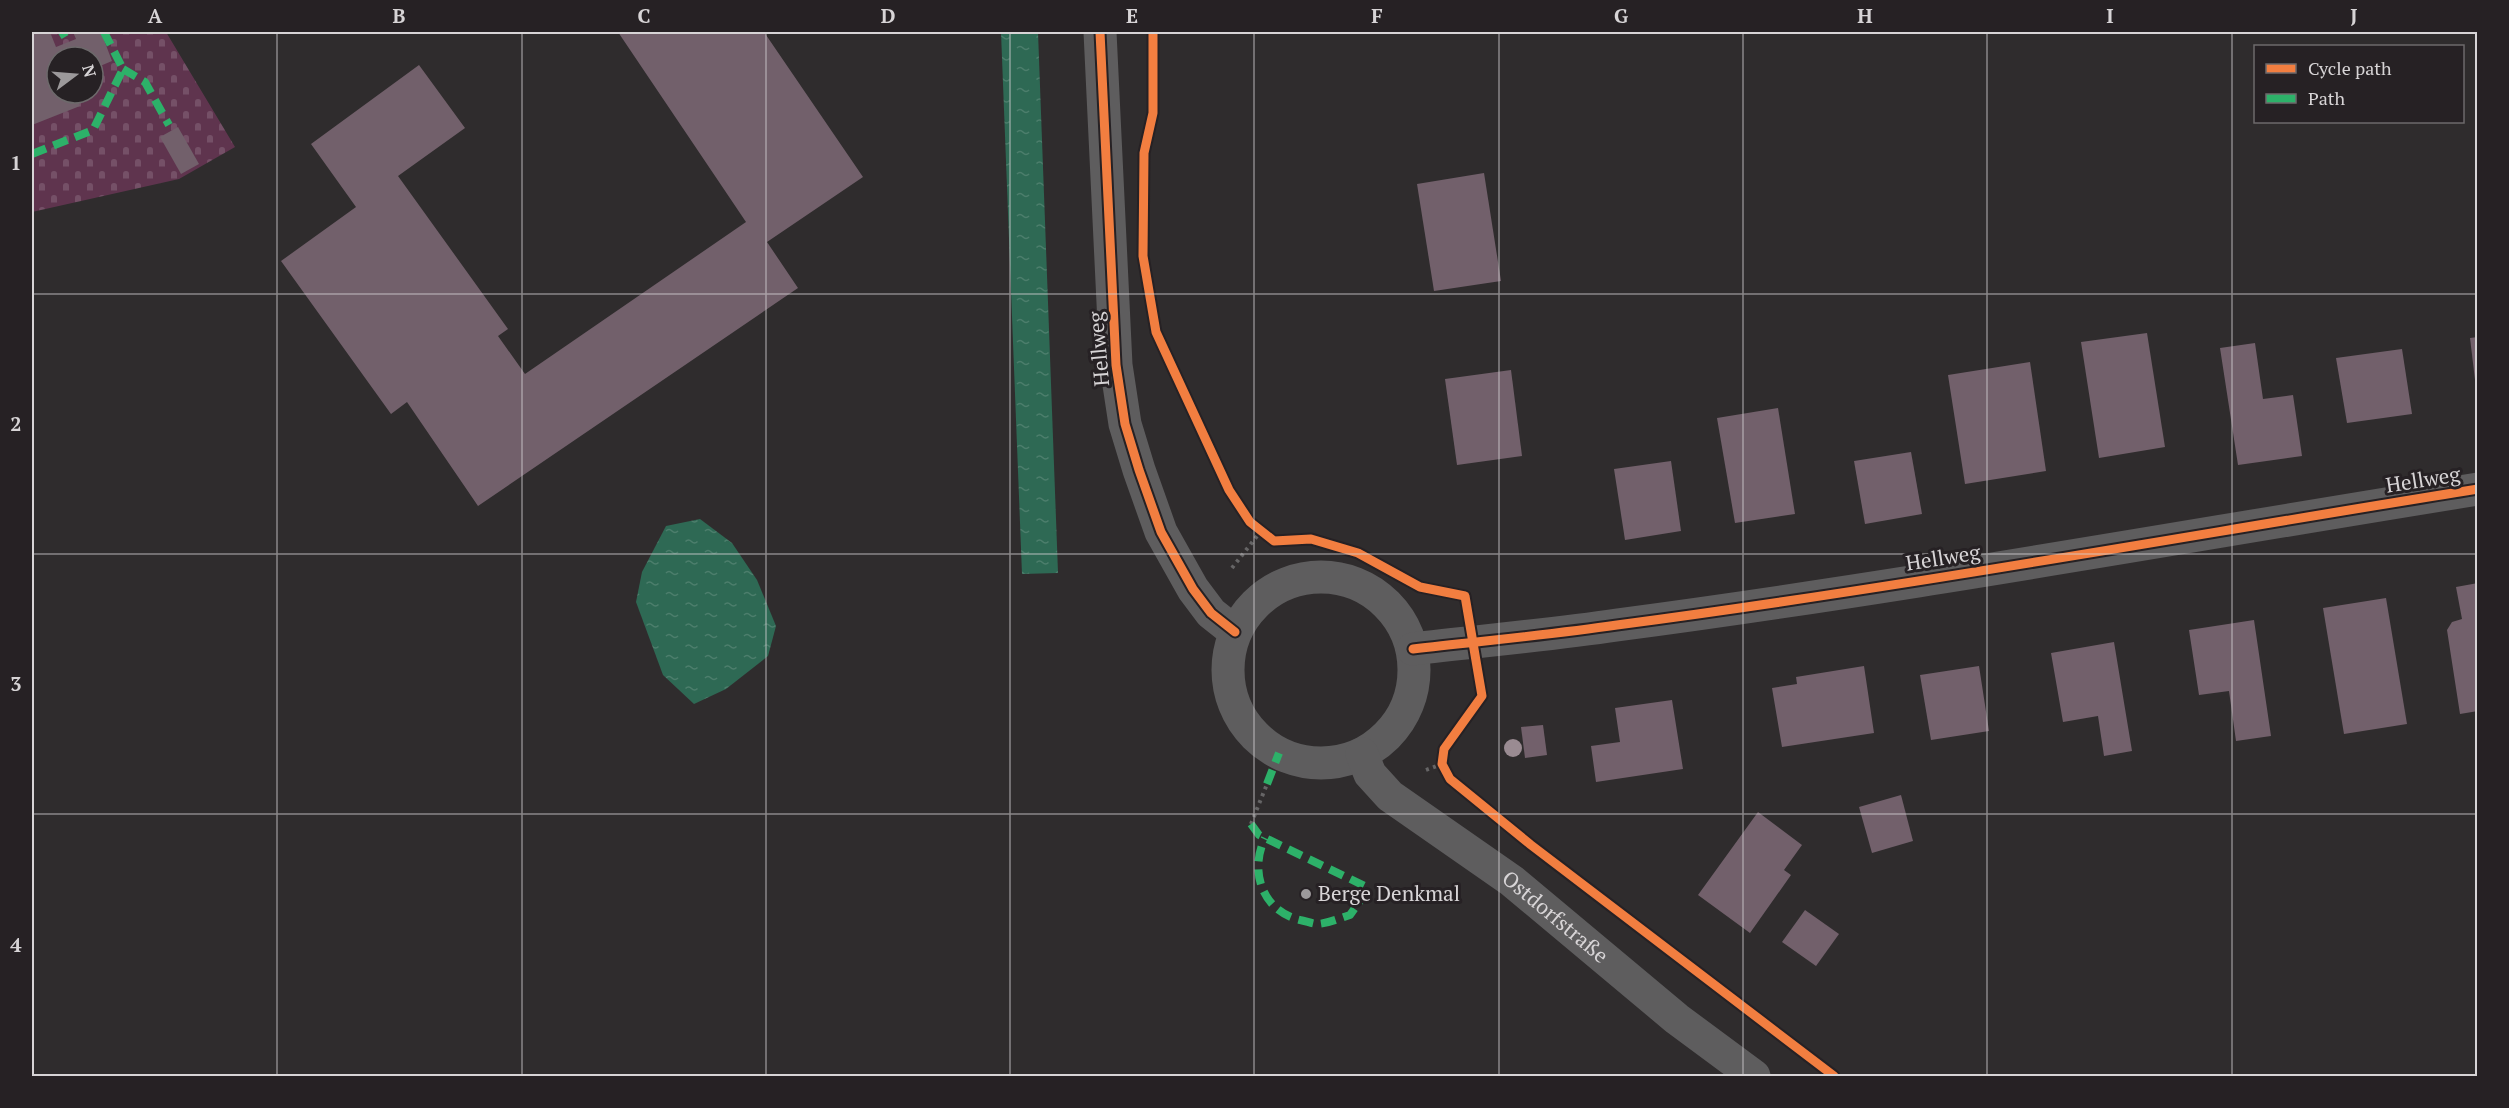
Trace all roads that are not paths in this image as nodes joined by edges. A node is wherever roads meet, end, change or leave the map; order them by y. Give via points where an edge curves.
1 (1100, 32) edge
2 (2478, 489) edge
3 (1234, 632) junction
4 (1413, 649) junction
5 (1362, 754) junction
6 (1754, 1077) edge

1 - 3 street, Hellweg via 1116,365 1125,424 1161,532 1192,589 1211,613
2 - 4 street, Hellweg via 1699,614
3 - 4 street via 1251,608 1273,589 1300,578 1329,576 1358,583 1383,599 1402,621
3 - 5 street via 1228,660 1229,688 1239,715 1256,737 1279,753 1306,762 1335,763
4 - 5 street via 1414,680 1406,711 1388,736
5 - 6 street, Ostdorfstraße via 1370,774 1390,796 1512,881 1677,1019

